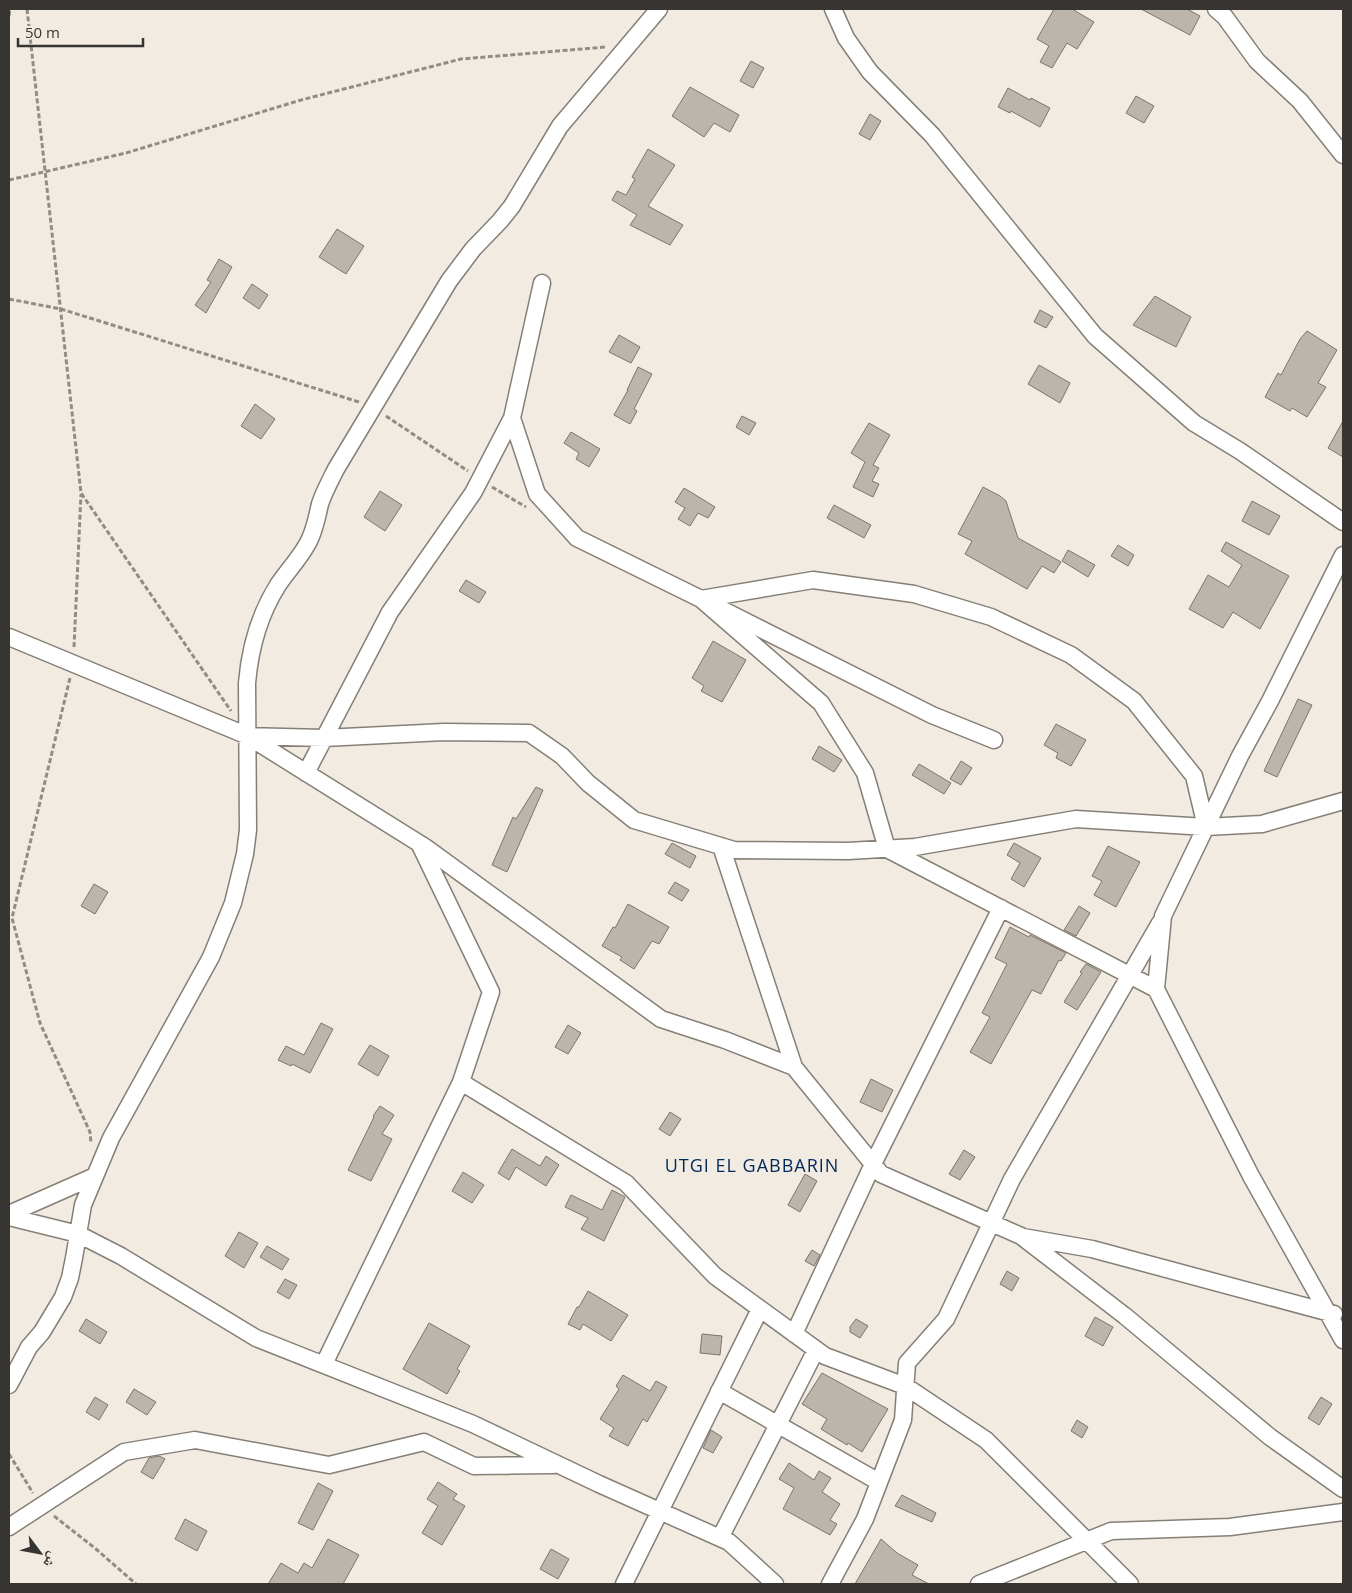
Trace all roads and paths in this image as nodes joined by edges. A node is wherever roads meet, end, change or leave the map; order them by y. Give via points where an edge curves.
1 (10, 9) edge
2 (27, 9) edge
3 (659, 9) edge
4 (833, 9) edge
5 (1216, 9) edge
6 (9, 16) edge
7 (629, 44) junction
8 (1343, 155) edge
9 (45, 171) junction
10 (9, 180) edge
11 (542, 282) dead end
12 (9, 300) edge
13 (61, 309) junction
14 (374, 407) junction
15 (512, 418) junction
16 (480, 479) junction
17 (81, 493) junction
18 (529, 509) dead end
19 (1343, 522) edge
20 (1343, 555) edge
21 (701, 599) junction
22 (9, 637) edge
23 (73, 664) junction
24 (231, 712) dead end
25 (248, 736) junction
26 (324, 738) junction
27 (994, 740) dead end
28 (306, 773) junction
29 (1343, 801) edge
30 (1206, 827) junction
31 (420, 844) junction
32 (721, 846) junction
33 (887, 849) junction
34 (1001, 908) junction
35 (1163, 916) junction
36 (1130, 974) junction
37 (1156, 989) junction
38 (794, 1067) junction
39 (461, 1082) junction
40 (92, 1149) dead end
41 (873, 1164) junction
42 (95, 1176) junction
43 (9, 1216) edge
44 (991, 1223) junction
45 (78, 1234) junction
46 (1021, 1236) junction
47 (760, 1308) junction
48 (1336, 1315) edge
49 (794, 1334) junction
50 (1343, 1340) edge
51 (816, 1350) junction
52 (324, 1364) junction
53 (9, 1385) edge
54 (905, 1386) junction
55 (719, 1391) junction
56 (778, 1425) junction
57 (9, 1454) edge
58 (559, 1465) junction
59 (879, 1482) junction
60 (1343, 1489) edge
61 (41, 1506) junction
62 (660, 1511) junction
63 (1343, 1512) edge
64 (9, 1527) edge
65 (720, 1538) junction
66 (1087, 1541) junction
67 (136, 1584) edge
68 (624, 1584) edge
69 (775, 1584) edge
70 (830, 1584) edge
71 (979, 1584) edge
72 (1130, 1584) edge

1 - 6 path
2 - 9 path
3 - 7 street
4 - 19 street via 846,38 870,72 932,135 1095,336 1194,424 1240,451
5 - 8 street
7 - 9 path via 461,59 301,100 126,153
7 - 14 street via 560,126 512,206 449,281
9 - 10 path
9 - 13 path
11 - 15 street
12 - 13 path
13 - 14 path
13 - 17 path
14 - 16 path
14 - 25 street via 327,486 308,542 261,618 249,661
15 - 16 street
15 - 21 street via 538,494 577,538
16 - 18 path
16 - 26 street via 390,612
17 - 23 path
17 - 24 path
20 - 30 street
21 - 27 street via 932,715
21 - 30 street via 813,580 914,594 991,616 1071,655 1134,701 1194,776
21 - 33 street via 821,703 865,773
22 - 23 street
23 - 25 street
23 - 40 path via 12,918 40,1023 90,1132
25 - 26 street
25 - 28 street
25 - 42 street via 248,830 233,902 211,957 111,1138
26 - 28 street
26 - 32 street via 528,732 562,756 588,783 634,820
28 - 31 street
29 - 30 street via 1262,824
30 - 33 street via 1076,819 916,848
30 - 35 street
31 - 38 street via 661,1019
31 - 39 street via 491,992
32 - 33 street via 734,850
32 - 38 street
33 - 34 street
34 - 36 street
34 - 41 street
35 - 36 street
35 - 37 street
36 - 37 street
36 - 44 street via 1012,1179
37 - 48 street via 1251,1176
38 - 41 street
39 - 47 street via 626,1183 715,1276
39 - 52 street
41 - 44 street via 881,1174
41 - 49 street
42 - 43 street
42 - 45 street via 83,1205
43 - 45 street
44 - 46 street
44 - 54 street via 946,1319 907,1364
45 - 52 street via 121,1256 256,1338
45 - 53 street via 70,1278 63,1296 54,1315 29,1347
46 - 48 street via 1092,1248
46 - 60 street via 1125,1316 1270,1437
47 - 49 street
47 - 55 street
48 - 50 street
49 - 51 street
51 - 54 street via 824,1356
51 - 56 street
52 - 58 street via 473,1424
54 - 59 street via 903,1420
54 - 66 street via 986,1440
55 - 56 street
55 - 62 street
56 - 59 street
56 - 65 street
57 - 61 path
58 - 61 street via 474,1466 424,1442 329,1465 195,1440 124,1452
58 - 62 street
59 - 70 street via 865,1520
61 - 64 street
61 - 67 path
62 - 65 street
62 - 68 street
63 - 66 street via 1230,1527 1111,1530
65 - 69 street via 729,1542
66 - 71 street
66 - 72 street

